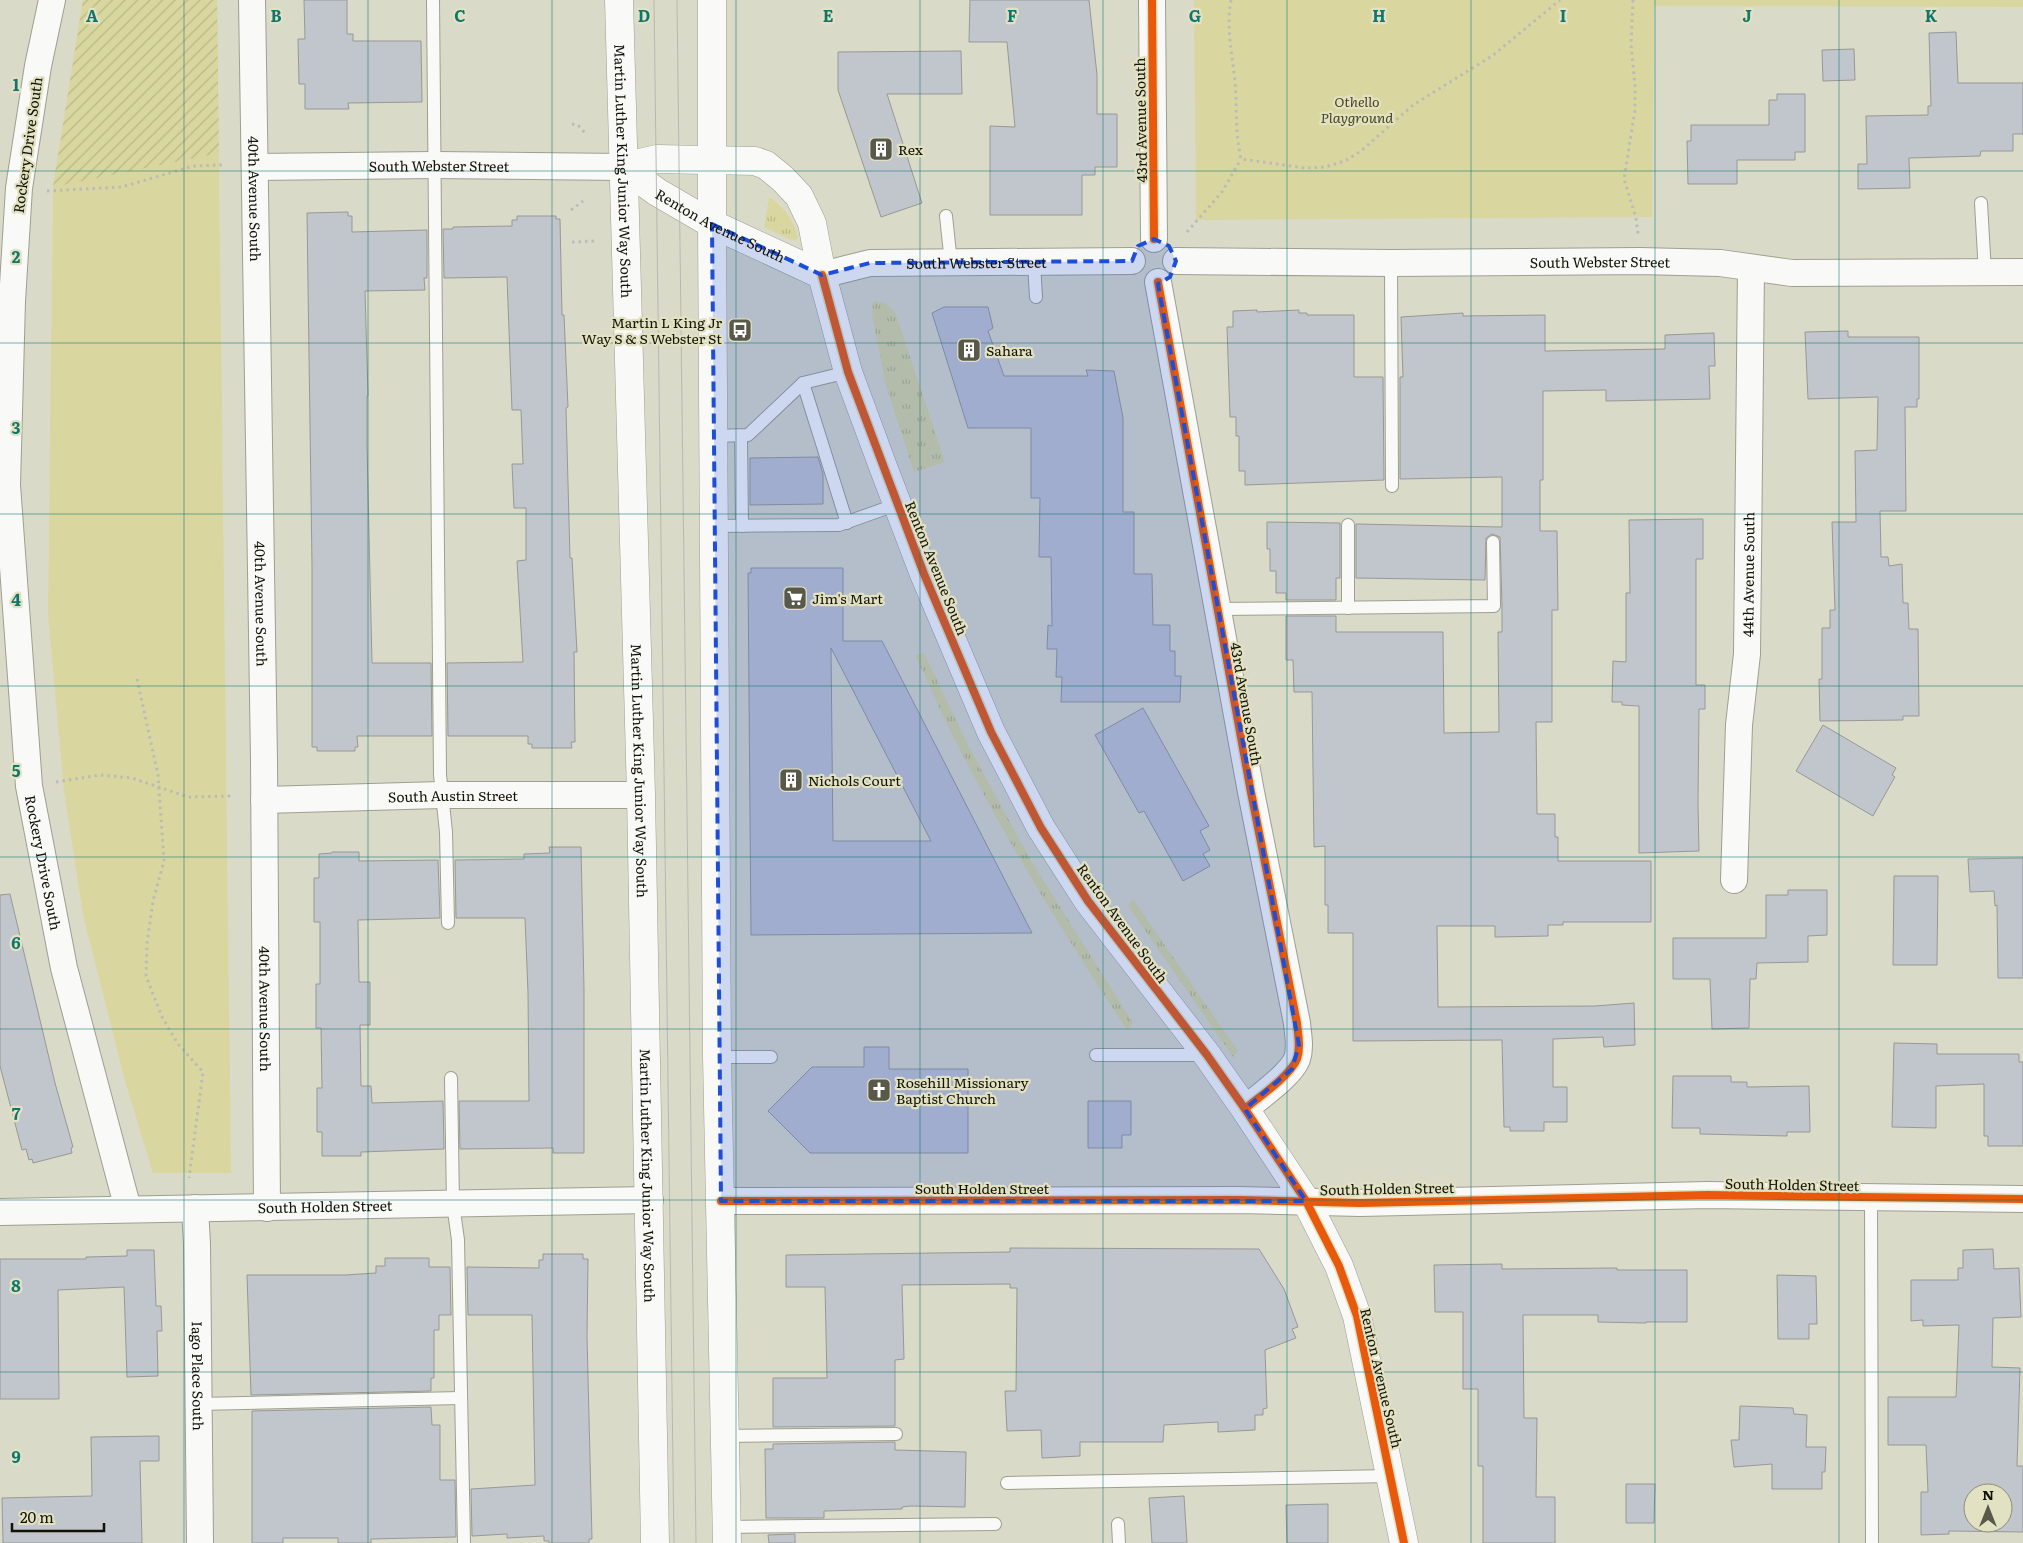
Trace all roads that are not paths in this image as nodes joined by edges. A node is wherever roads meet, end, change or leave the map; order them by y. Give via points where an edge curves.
1 (52, 0) edge
2 (252, 0) edge
3 (433, 0) edge
4 (619, 0) edge
5 (712, 0) edge
6 (1152, 0) edge
7 (713, 159) junction
8 (434, 165) junction
9 (255, 167) junction
10 (623, 168) junction
11 (1982, 203) dead end
12 (946, 216) dead end
13 (712, 224) junction
14 (1154, 239) junction
15 (1132, 261) junction
16 (1182, 261) junction
17 (951, 263) junction
18 (1034, 263) junction
19 (1391, 263) junction
20 (1751, 268) junction
21 (2023, 272) edge
22 (1985, 273) junction
23 (822, 275) junction
24 (1158, 282) junction
25 (1036, 297) dead end
26 (848, 372) junction
27 (803, 383) junction
28 (713, 436) junction
29 (741, 436) junction
30 (3, 485) edge
31 (1392, 486) dead end
32 (898, 504) junction
33 (847, 523) junction
34 (714, 526) junction
35 (742, 526) junction
36 (1348, 526) dead end
37 (1493, 542) dead end
38 (1348, 608) junction
39 (1217, 609) junction
40 (441, 795) junction
41 (641, 795) junction
42 (264, 800) junction
43 (1734, 880) dead end
44 (448, 924) dead end
45 (1096, 1055) dead end
46 (1207, 1055) junction
47 (717, 1057) junction
48 (771, 1057) dead end
49 (451, 1078) dead end
50 (1245, 1109) junction
51 (1871, 1198) junction
52 (2023, 1199) edge
53 (650, 1200) junction
54 (721, 1202) junction
55 (1306, 1202) junction
56 (454, 1204) junction
57 (195, 1208) junction
58 (267, 1208) junction
59 (128, 1209) junction
60 (0, 1212) edge
61 (460, 1398) junction
62 (198, 1404) junction
63 (896, 1434) dead end
64 (725, 1436) junction
65 (1391, 1476) junction
66 (1008, 1483) dead end
67 (995, 1524) dead end
68 (1118, 1524) dead end
69 (727, 1535) edge
70 (200, 1543) edge
71 (464, 1543) edge
72 (656, 1543) edge
73 (1119, 1543) edge
74 (1404, 1543) edge
75 (1872, 1543) edge

1 - 30 street, Rockery Drive South via 19,188
2 - 9 street, 40th Avenue South
3 - 8 lane
4 - 10 main road, Martin Luther King Junior Way South
5 - 7 main road
6 - 14 street, 43rd Avenue South
7 - 10 main road, Renton Avenue South via 657,159
7 - 13 main road
7 - 23 main road, Renton Avenue South via 755,161 766,165 799,196 812,223
8 - 9 street, South Webster Street
8 - 10 street, South Webster Street
8 - 40 lane
9 - 42 street, 40th Avenue South
10 - 13 main road, Renton Avenue South
10 - 41 main road, Martin Luther King Junior Way South
11 - 22 lane
12 - 17 lane
13 - 23 main road, Renton Avenue South
13 - 28 main road
14 - 15 street via 1138,246
14 - 16 street via 1169,246
15 - 18 street, South Webster Street
15 - 24 street via 1139,277
16 - 19 street, South Webster Street
16 - 24 street via 1170,277
17 - 18 street, South Webster Street
17 - 23 street, South Webster Street via 870,263
18 - 25 lane
19 - 20 street, South Webster Street via 1640,261 1720,263
19 - 31 lane
20 - 22 street, South Webster Street via 1792,273
20 - 43 street, 44th Avenue South via 1747,654 1739,726
21 - 22 street, South Webster Street
23 - 26 main road, Renton Avenue South
24 - 39 street, 43rd Avenue South
26 - 27 lane
26 - 32 main road, Renton Avenue South
27 - 29 lane via 748,435
27 - 33 lane
28 - 29 lane
28 - 34 main road
29 - 35 lane
30 - 59 street, Rockery Drive South via 29,786 64,968
32 - 33 lane
32 - 46 main road, Renton Avenue South via 991,732 1041,828 1088,901
33 - 35 lane via 839,526
34 - 35 lane
34 - 47 main road
36 - 38 lane
37 - 38 lane via 1494,606
38 - 39 lane
39 - 50 street, 43rd Avenue South via 1299,1044 1292,1069
40 - 41 street, South Austin Street
40 - 42 street, South Austin Street
40 - 44 lane via 446,832
41 - 53 main road, Martin Luther King Junior Way South
42 - 58 street, 40th Avenue South
45 - 46 lane
46 - 50 main road, Renton Avenue South
47 - 48 lane
47 - 54 main road
49 - 56 lane
50 - 55 main road, Renton Avenue South
51 - 52 street, South Holden Street
51 - 55 street, South Holden Street via 1707,1195
51 - 75 lane
53 - 56 street, South Holden Street
53 - 72 main road, Martin Luther King Junior Way South
54 - 55 street, South Holden Street
54 - 64 main road
55 - 65 main road, Renton Avenue South via 1339,1266 1357,1316
56 - 58 street, South Holden Street
56 - 61 lane via 458,1240
57 - 58 street, South Holden Street
57 - 59 street, South Holden Street
57 - 62 street, Iago Place South
59 - 60 street, South Holden Street
61 - 62 lane
61 - 71 lane
62 - 70 street, Iago Place South
63 - 64 lane
64 - 69 main road
65 - 66 lane
65 - 74 main road, Renton Avenue South
67 - 69 lane
68 - 73 lane

